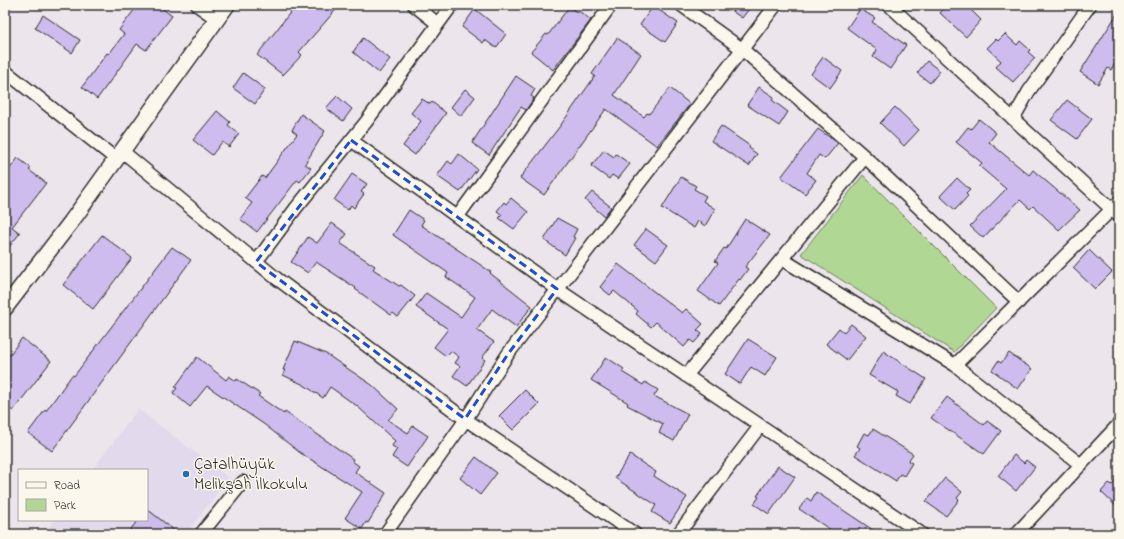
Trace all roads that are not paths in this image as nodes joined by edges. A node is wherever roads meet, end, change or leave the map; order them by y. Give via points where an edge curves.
1 (197, 5) edge
2 (227, 5) edge
3 (414, 5) edge
4 (452, 5) edge
5 (611, 5) edge
6 (681, 5) edge
7 (776, 5) edge
8 (1090, 5) edge
9 (896, 7) edge
10 (217, 19) junction
11 (438, 24) junction
12 (742, 49) junction
13 (5, 71) edge
14 (1013, 119) junction
15 (351, 140) junction
16 (119, 155) junction
17 (865, 157) junction
18 (1117, 209) edge
19 (458, 216) junction
20 (782, 259) junction
21 (256, 262) junction
22 (557, 290) junction
23 (1019, 302) junction
24 (5, 308) edge
25 (955, 365) junction
26 (686, 376) junction
27 (465, 419) junction
28 (1119, 424) edge
29 (760, 426) junction
30 (1081, 465) junction
31 (243, 482) dead end
32 (201, 534) edge
33 (385, 534) edge
34 (635, 534) edge
35 (678, 534) edge
36 (922, 534) edge
37 (1016, 534) edge

1 - 10 street
2 - 10 street
3 - 11 street
4 - 11 street
5 - 19 street
6 - 12 street
7 - 12 street
8 - 14 street via 1029,91
9 - 14 street
10 - 16 street
11 - 15 street
12 - 17 street
12 - 22 street
13 - 16 street
14 - 18 street
15 - 19 street
15 - 21 street
16 - 21 street
16 - 24 street
17 - 20 street
17 - 23 street
18 - 23 street
19 - 22 street
20 - 25 street
20 - 26 street
21 - 27 street
22 - 26 street
22 - 27 street via 508,354
23 - 25 street
25 - 30 street
26 - 29 street
27 - 33 street
27 - 34 street
28 - 30 street
29 - 35 street
29 - 36 street
30 - 37 street
31 - 32 street

